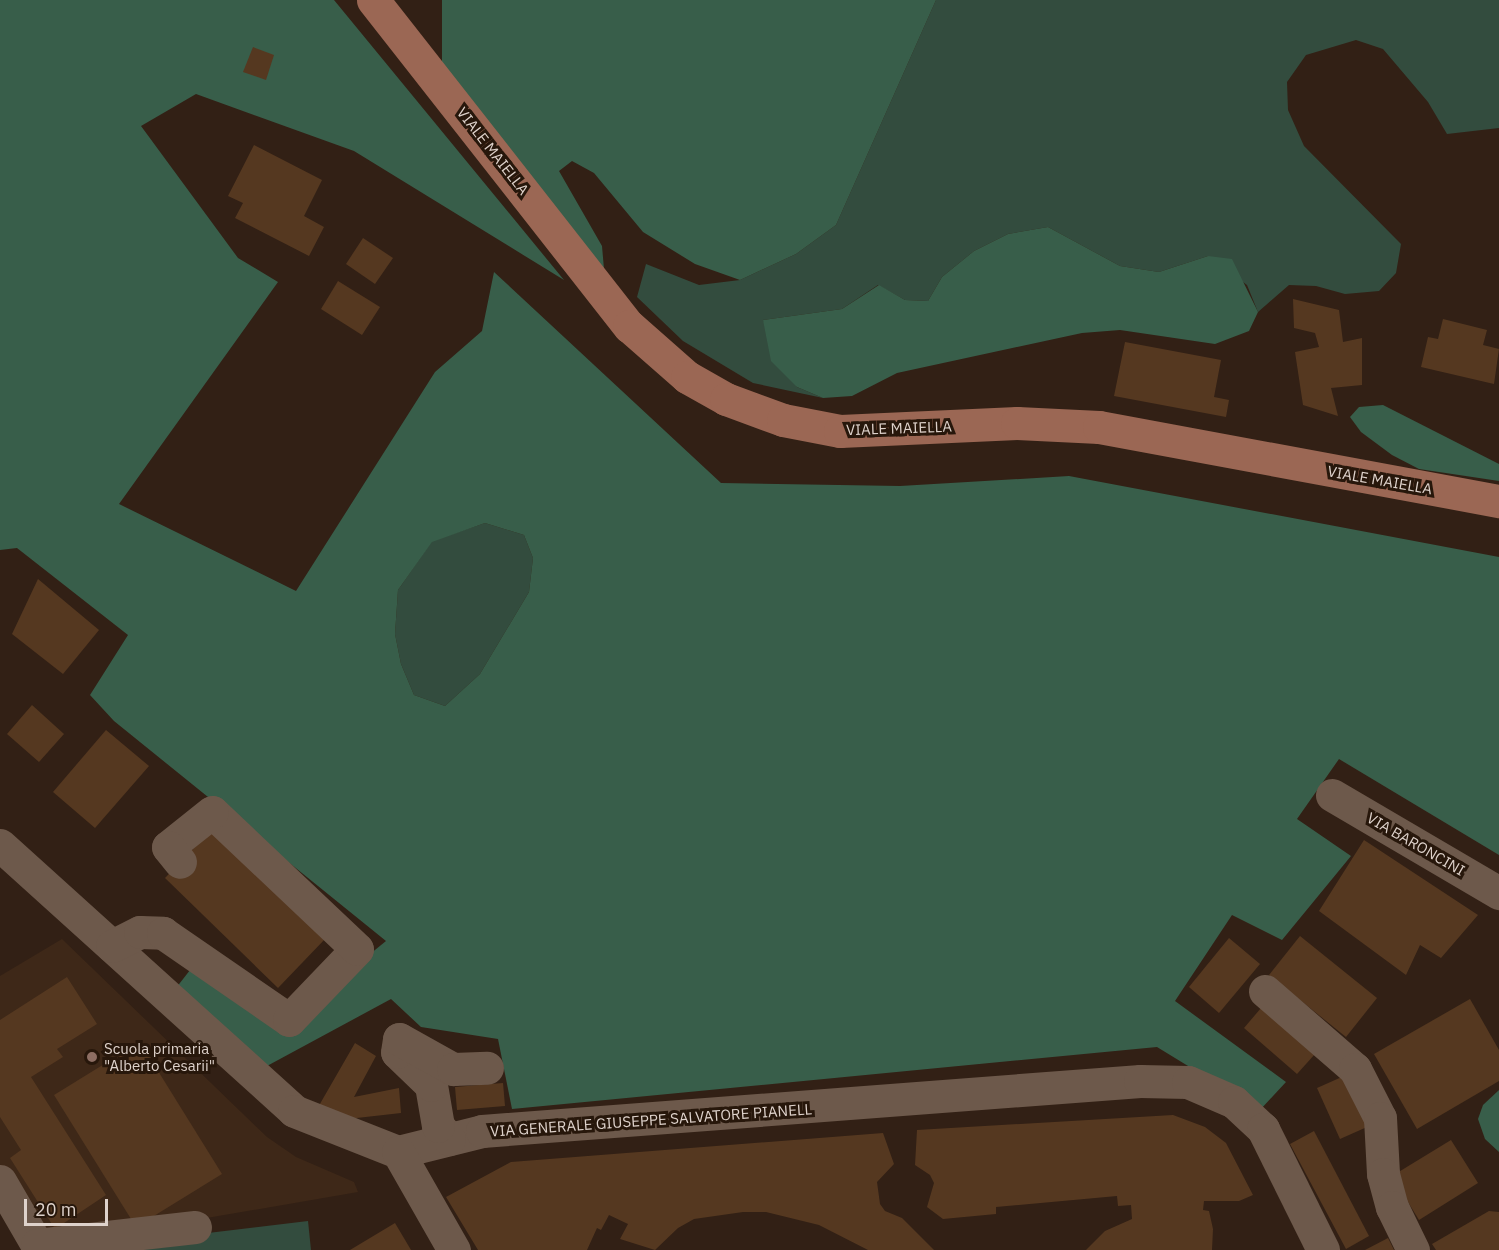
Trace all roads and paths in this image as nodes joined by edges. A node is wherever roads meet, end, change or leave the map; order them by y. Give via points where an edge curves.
1 (373, 0) edge
2 (1499, 501) edge
3 (1332, 795) dead end
4 (0, 845) edge
5 (180, 861) dead end
6 (1499, 893) edge
7 (112, 946) junction
8 (1266, 991) dead end
9 (487, 1068) dead end
10 (449, 1139) junction
11 (398, 1152) junction
12 (0, 1181) edge
13 (195, 1227) dead end
14 (38, 1247) edge
15 (454, 1250) edge
16 (1323, 1250) edge
17 (1413, 1250) edge

1 - 2 main road, VIALE MAIELLA via 629,326 687,376 726,399 783,420 840,431 1017,423 1099,428
3 - 6 street, VIA BARONCINI
4 - 7 street
5 - 7 street via 168,847 212,812 357,949 289,1020 163,933 140,932
7 - 11 street via 294,1111
8 - 17 street via 1354,1069 1380,1119 1383,1174 1392,1207
9 - 10 street via 453,1069 399,1039 397,1052 432,1085 438,1126
10 - 11 street, VIA GENERALE GIUSEPPE SALVATORE PIANELL
10 - 16 street, VIA GENERALE GIUSEPPE SALVATORE PIANELL via 482,1131 1140,1081 1188,1082 1234,1102 1263,1129
11 - 15 street
12 - 14 street
13 - 14 street

